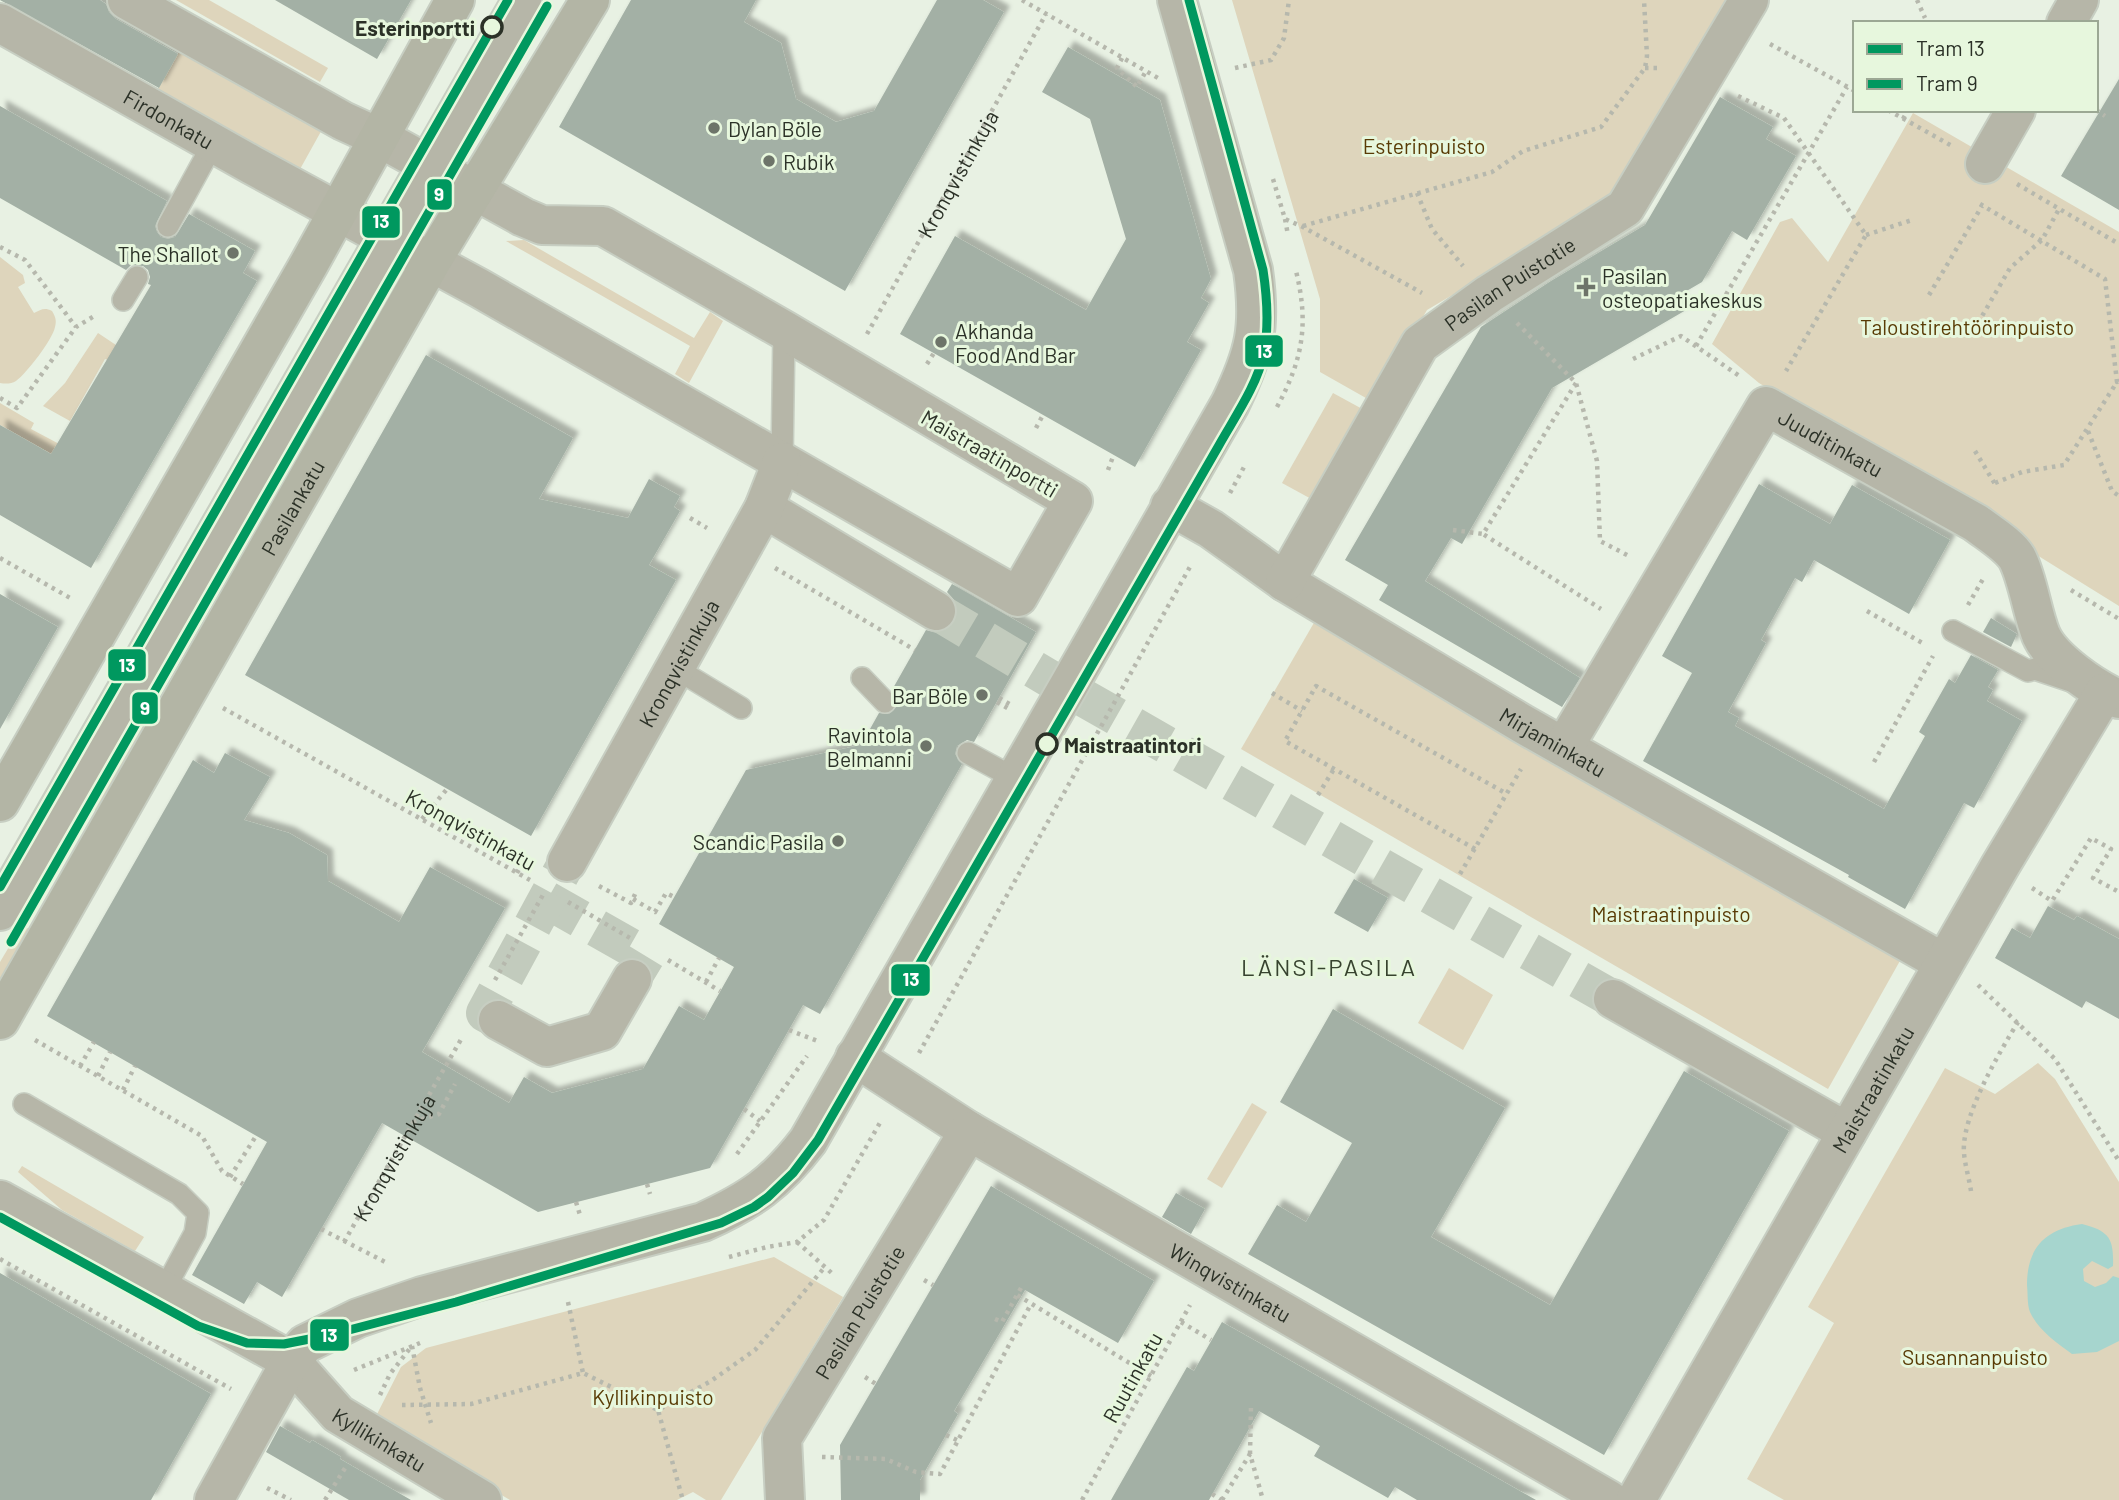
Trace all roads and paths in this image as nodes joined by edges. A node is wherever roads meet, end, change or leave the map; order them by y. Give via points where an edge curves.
1 (127, 0) edge
2 (455, 0) edge
3 (522, 0) edge
4 (590, 0) edge
5 (1022, 0) edge
6 (1177, 0) edge
7 (1289, 0) edge
8 (1644, 0) edge
9 (1917, 0) edge
10 (2079, 0) edge
11 (1031, 2) edge
12 (1742, 12) edge
13 (1046, 14) junction
14 (1925, 18) dead end
15 (2067, 21) edge
16 (0, 23) edge
17 (1122, 58) junction
18 (1146, 71) junction
19 (1243, 79) dead end
20 (1703, 79) junction
21 (1163, 81) dead end
22 (1847, 87) junction
23 (1853, 90) edge
24 (2098, 111) edge
25 (1907, 112) edge
26 (2015, 112) edge
27 (2105, 116) dead end
28 (1903, 119) dead end
29 (380, 138) junction
30 (214, 142) junction
31 (1808, 153) junction
32 (428, 164) junction
33 (1985, 164) dead end
34 (1269, 168) dead end
35 (476, 191) junction
36 (1417, 193) junction
37 (1974, 201) dead end
38 (1982, 206) junction
39 (2059, 209) dead end
40 (338, 212) junction
41 (1912, 220) dead end
42 (168, 226) dead end
43 (1303, 227) junction
44 (1866, 235) junction
45 (387, 238) junction
46 (2042, 240) junction
47 (0, 247) edge
48 (431, 262) junction
49 (137, 277) dead end
50 (1929, 295) dead end
51 (123, 300) joint
52 (1474, 304) junction
53 (1978, 323) dead end
54 (76, 327) junction
55 (784, 330) junction
56 (1696, 346) junction
57 (934, 353) dead end
58 (1633, 359) dead end
59 (927, 364) dead end
60 (846, 368) junction
61 (2118, 381) edge
62 (1576, 383) junction
63 (0, 398) edge
64 (1766, 406) junction
65 (1042, 415) dead end
66 (1036, 428) dead end
67 (2087, 430) junction
68 (1114, 454) dead end
69 (782, 462) junction
70 (1108, 470) dead end
71 (1995, 483) dead end
72 (2119, 496) edge
73 (1170, 506) junction
74 (764, 509) junction
75 (1453, 530) dead end
76 (1483, 534) junction
77 (2002, 544) junction
78 (0, 558) edge
79 (764, 561) dead end
80 (1664, 575) junction
81 (1285, 582) junction
82 (76, 601) dead end
83 (1604, 610) dead end
84 (936, 611) tunnel mouth
85 (1867, 611) dead end
86 (1953, 631) junction
87 (915, 650) dead end
88 (1936, 651) junction
89 (675, 668) junction
90 (862, 678) dead end
91 (1272, 693) dead end
92 (2112, 696) edge
93 (998, 700) dead end
94 (885, 702) dead end
95 (216, 704) dead end
96 (1010, 707) dead end
97 (741, 708) dead end
98 (1302, 711) junction
99 (1553, 741) junction
100 (968, 752) dead end
101 (1874, 762) dead end
102 (1334, 769) junction
103 (1014, 778) junction
104 (447, 789) dead end
105 (1318, 794) dead end
106 (1507, 794) junction
107 (0, 802) edge
108 (422, 819) junction
109 (1475, 849) junction
110 (2000, 866) junction
111 (1460, 874) dead end
112 (557, 886) junction
113 (610, 892) dead end
114 (636, 892) dead end
115 (2119, 892) edge
116 (674, 897) dead end
117 (633, 898) junction
118 (0, 911) edge
119 (632, 939) dead end
120 (663, 958) dead end
121 (719, 958) dead end
122 (1944, 963) junction
123 (632, 979) tunnel mouth
124 (706, 982) junction
125 (493, 983) dead end
126 (720, 991) dead end
127 (1613, 999) tunnel mouth
128 (2018, 1022) junction
129 (482, 1025) joint
130 (14, 1028) edge
131 (818, 1041) dead end
132 (94, 1042) dead end
133 (110, 1052) dead end
134 (855, 1057) junction
135 (80, 1066) junction
136 (135, 1066) dead end
137 (98, 1076) junction
138 (455, 1084) dead end
139 (122, 1090) junction
140 (24, 1104) dead end
141 (744, 1109) dead end
142 (760, 1121) junction
143 (413, 1122) junction
144 (969, 1132) junction
145 (1847, 1132) junction
146 (256, 1136) dead end
147 (734, 1158) dead end
148 (2119, 1161) edge
149 (230, 1177) junction
150 (243, 1184) dead end
151 (1971, 1191) dead end
152 (0, 1200) edge
153 (321, 1229) dead end
154 (344, 1242) junction
155 (797, 1242) dead end
156 (0, 1259) edge
157 (396, 1265) dead end
158 (824, 1268) junction
159 (1209, 1270) junction
160 (1021, 1287) dead end
161 (163, 1292) junction
162 (1017, 1295) junction
163 (867, 1298) junction
164 (568, 1302) dead end
165 (1031, 1304) junction
166 (995, 1320) dead end
167 (1181, 1322) junction
168 (1211, 1340) dead end
169 (291, 1361) junction
170 (583, 1373) junction
171 (1151, 1376) junction
172 (401, 1405) dead end
173 (426, 1406) junction
174 (1251, 1406) dead end
175 (265, 1408) junction
176 (658, 1410) junction
177 (338, 1414) junction
178 (946, 1435) dead end
179 (957, 1440) junction
180 (1250, 1454) junction
181 (783, 1456) junction
182 (260, 1485) dead end
183 (468, 1492) edge
184 (1212, 1494) dead end
185 (682, 1497) dead end
186 (214, 1500) edge
187 (291, 1500) edge
188 (785, 1500) edge
189 (1082, 1500) edge
190 (1222, 1500) edge
191 (1263, 1500) edge
192 (1609, 1500) edge
193 (1636, 1500) edge

1 - 29 street
2 - 29 street
3 - 32 street
4 - 35 street, Pasilankatu
5 - 11 path
6 - 73 street via 1253,270 1257,326 1245,374
7 - 19 path via 1284,38 1271,60 1239,67
8 - 36 path via 1645,68 1601,127 1523,151 1492,172
9 - 14 path
10 - 15 street
11 - 13 path
12 - 20 street, Pasilan Puistotie
12 - 22 path
13 - 17 path
13 - 60 path, Kronqvistinkuja
16 - 30 street, Firdonkatu
17 - 18 path
17 - 18 path via 1117,68 1137,87
18 - 21 path
20 - 31 path via 1784,118
20 - 52 street, Pasilan Puistotie via 1625,208
22 - 23 path
22 - 31 path
24 - 27 path
25 - 28 path
26 - 33 street
29 - 32 street, Maistraatinportti
29 - 40 street
30 - 40 street, Firdonkatu
30 - 42 lane
31 - 44 path
31 - 56 path
32 - 35 street, Maistraatinportti
32 - 45 street
34 - 43 path via 1285,219
35 - 48 street, Pasilankatu
35 - 55 street, Maistraatinportti via 542,225 603,226
36 - 43 path
36 - 52 path via 1432,229 1465,270 1466,292
37 - 38 path
38 - 46 path
38 - 50 path
39 - 46 path
40 - 45 street, Maistraatinportti
40 - 107 street
41 - 44 path
43 - 52 path
44 - 64 path
45 - 48 street, Maistraatinportti
45 - 118 street
46 - 53 path via 2010,268
46 - 61 path via 2105,279
47 - 54 path via 24,260
48 - 69 street, Maistraatinportti
48 - 130 street, Pasilankatu
49 - 51 lane
51 - 54 path
52 - 62 path
52 - 81 street, Pasilan Puistotie via 1420,344
54 - 63 path via 17,408
55 - 60 street, Maistraatinportti
55 - 69 lane
56 - 58 path via 1681,336
56 - 64 path via 1740,376
57 - 59 path
60 - 69 street, Maistraatinportti via 1073,501 1018,597
61 - 67 path
62 - 76 path
62 - 80 path via 1598,461 1600,541
64 - 77 street, Juuditinkatu via 1976,523
64 - 80 street, Juuditinkatu
65 - 66 path
67 - 71 path via 2064,465 2022,472
67 - 72 path via 2112,491
68 - 70 path
69 - 74 street, Kronqvistinkuja
73 - 81 street, Mirjaminkatu
73 - 103 street
74 - 84 street
74 - 89 street, Kronqvistinkuja
75 - 76 path
76 - 83 path
77 - 86 path
77 - 92 street, Juuditinkatu via 2017,557 2042,638 2057,658
78 - 82 path
79 - 87 path
80 - 99 street, Juuditinkatu
81 - 99 street, Mirjaminkatu
85 - 88 path
86 - 88 path
86 - 92 lane via 2028,671 2035,669
88 - 101 path
89 - 97 lane
89 - 112 street, Kronqvistinkuja
90 - 94 lane
91 - 98 path
92 - 110 street, Maistraatinkatu
93 - 96 path
95 - 108 path, Kronqvistinkatu
98 - 102 path via 1285,741
98 - 106 path via 1317,686
99 - 106 path
99 - 122 street, Mirjaminkatu
100 - 103 lane
102 - 105 path
102 - 109 path
103 - 134 street
104 - 108 path
106 - 109 path
108 - 112 path, Kronqvistinkatu
109 - 111 path
110 - 115 path via 2052,901 2091,838 2110,849 2092,878
110 - 122 street, Maistraatinkatu
112 - 119 path, Kronqvistinkatu
112 - 125 path
113 - 117 path via 631,903
114 - 117 path
116 - 117 path via 666,893 655,912
120 - 124 path
121 - 124 path
122 - 128 path via 1971,978
122 - 145 street, Maistraatinkatu
123 - 129 street via 601,1031 547,1047
124 - 126 path
127 - 145 street
128 - 148 path via 2055,1059
128 - 151 path via 1990,1067 1968,1127 1963,1152
129 - 143 path, Kronqvistinkuja
130 - 135 path
131 - 142 path
132 - 135 path
133 - 137 path
134 - 144 street, Winqvistinkatu
134 - 169 street via 789,1167 740,1205 703,1222 422,1296 358,1318 305,1344
135 - 137 path
136 - 139 path
137 - 139 path
138 - 143 path via 439,1114
139 - 149 path via 202,1136
140 - 161 lane via 179,1194 198,1213 195,1233
141 - 142 path
142 - 147 path
143 - 154 path, Kronqvistinkuja
144 - 159 street, Winqvistinkatu
144 - 163 street, Pasilan Puistotie
145 - 193 street, Maistraatinkatu
146 - 149 path
149 - 150 path
152 - 161 street
153 - 154 path
154 - 157 path
155 - 158 path
156 - 175 path
158 - 163 path
158 - 176 path via 755,1350
159 - 167 path, Ruutinkatu
159 - 192 street, Winqvistinkatu
160 - 162 path
161 - 169 street
162 - 165 path
162 - 166 path via 1002,1322
163 - 181 street, Pasilan Puistotie via 782,1438
164 - 170 path
165 - 171 path
165 - 179 path
167 - 168 path
167 - 171 path, Ruutinkatu
169 - 175 street
169 - 177 street, Kyllikinkatu
170 - 173 path via 471,1404
170 - 176 path
171 - 189 path, Ruutinkatu
172 - 173 path
173 - 177 path via 412,1346 375,1403
173 - 183 path via 437,1446
174 - 180 path
175 - 186 street
176 - 185 path
177 - 183 street, Kyllikinkatu
178 - 179 path
179 - 181 path via 940,1474 916,1472 886,1459
180 - 190 path
180 - 191 path
181 - 188 street, Pasilan Puistotie
182 - 187 path
184 - 190 path

